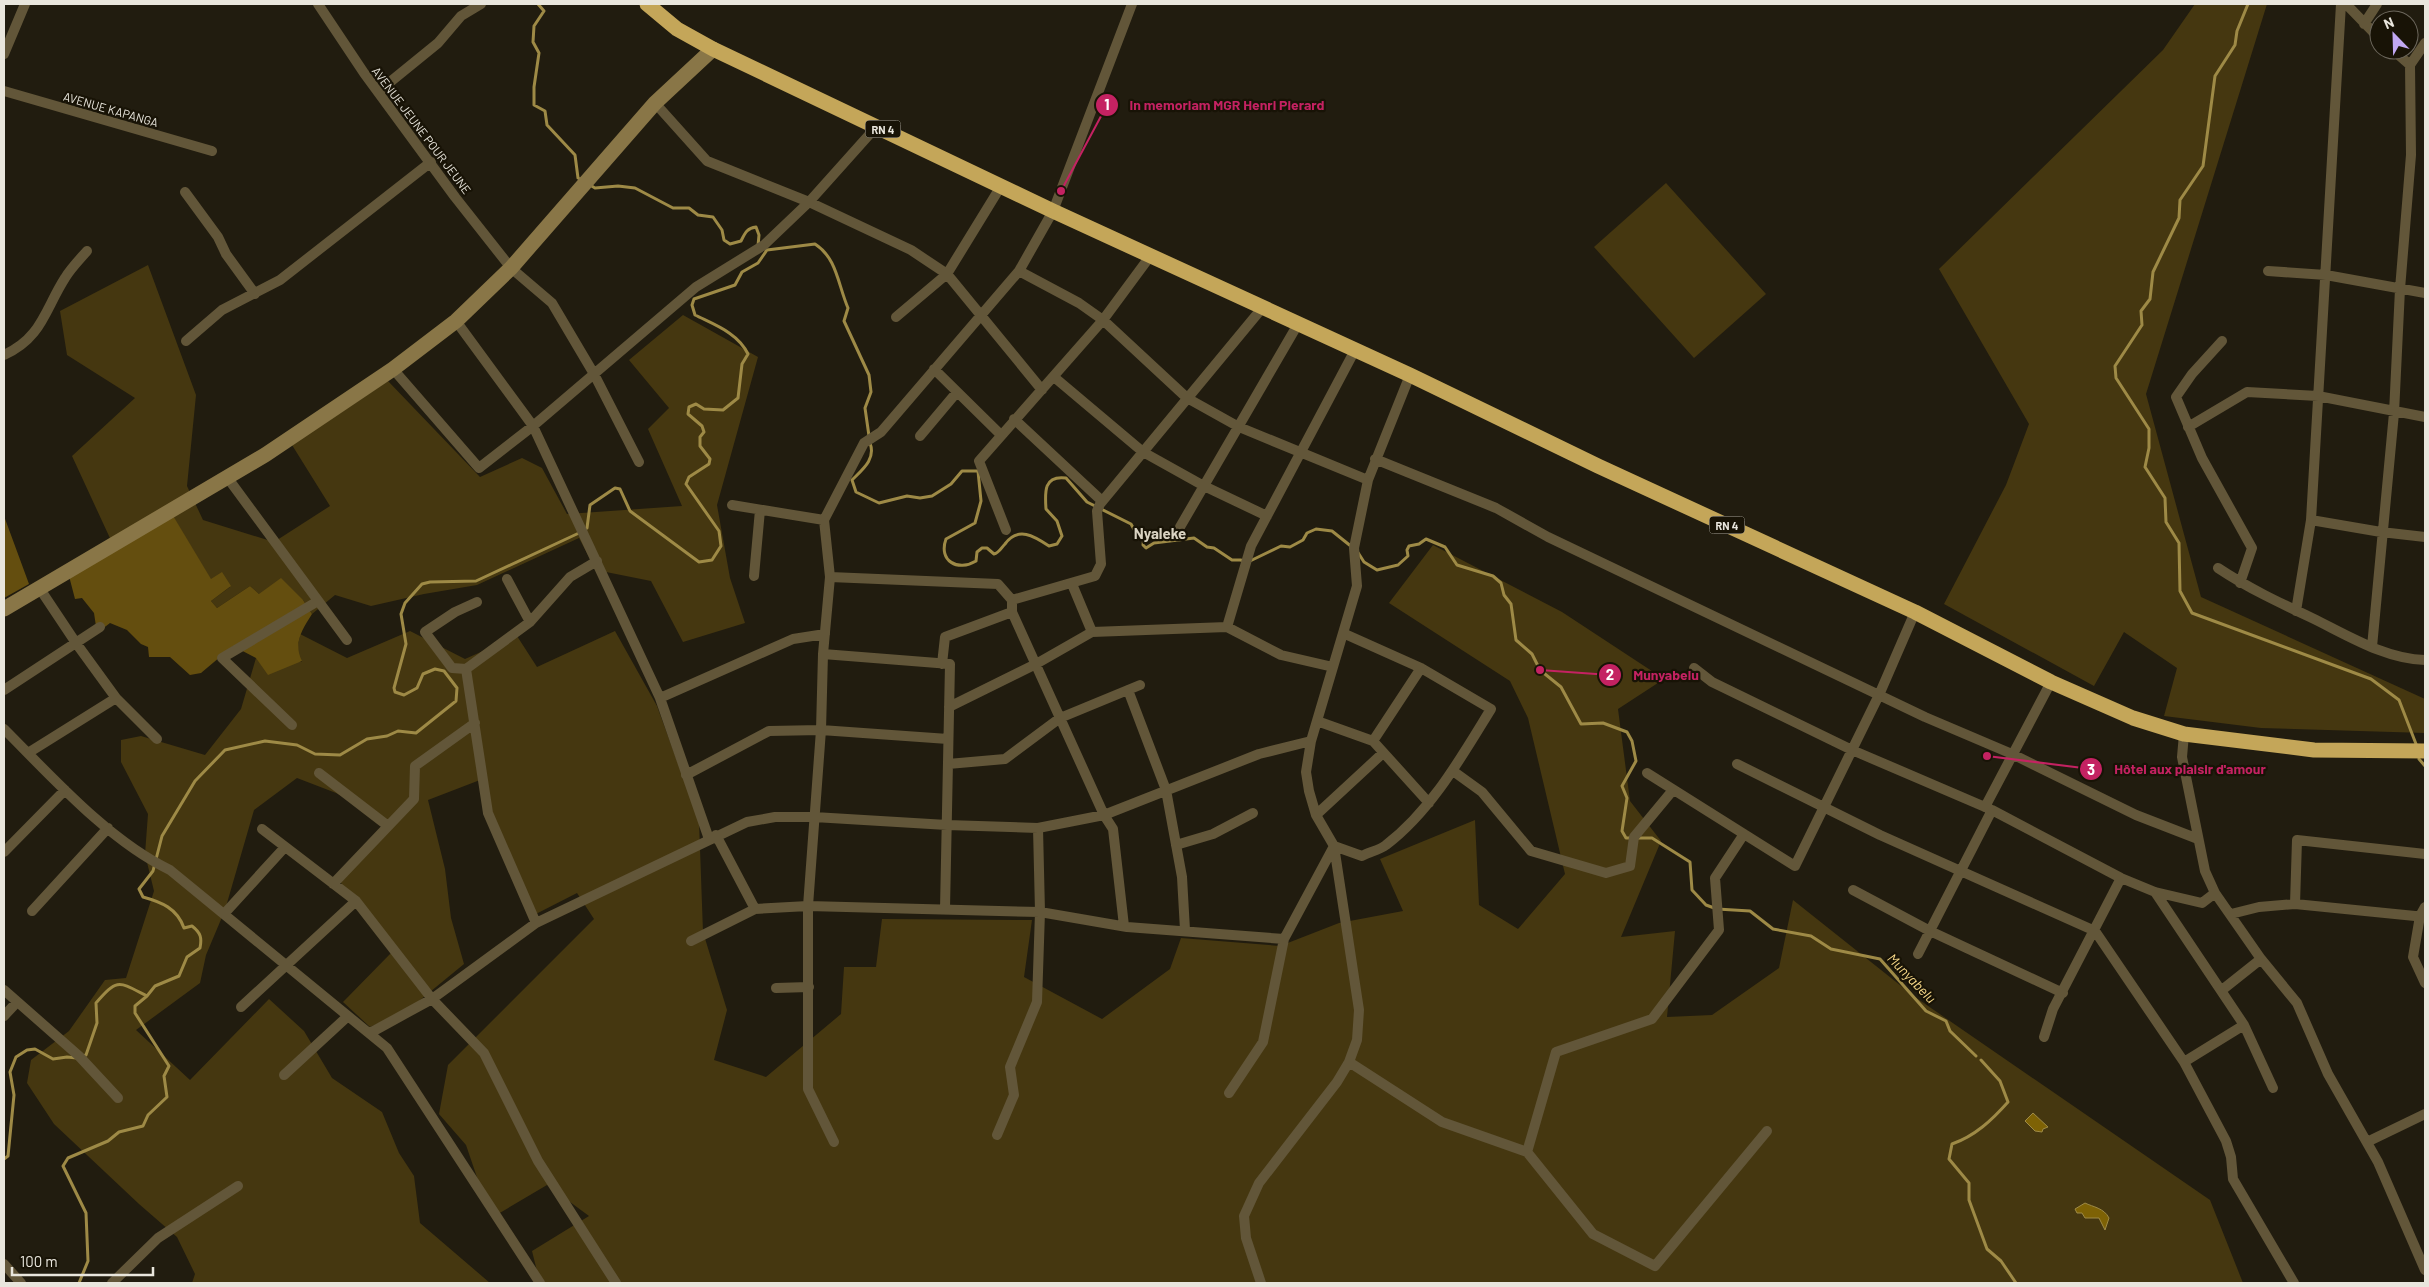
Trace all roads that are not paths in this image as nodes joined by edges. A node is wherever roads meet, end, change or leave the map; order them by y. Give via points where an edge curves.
1 (25, 4) edge
2 (318, 4) edge
3 (480, 4) edge
4 (647, 4) edge
5 (1132, 4) edge
6 (2341, 4) edge
7 (2346, 4) edge
8 (2376, 4) edge
9 (2364, 24) junction
10 (2369, 29) edge
11 (8, 33) edge
12 (2425, 43) edge
13 (713, 49) junction
14 (4, 54) edge
15 (2404, 60) edge
16 (2410, 65) junction
17 (4, 91) edge
18 (379, 91) junction
19 (655, 103) junction
20 (877, 126) junction
21 (212, 151) dead end
22 (431, 162) junction
23 (1001, 186) junction
24 (185, 192) dead end
25 (810, 202) junction
26 (1053, 211) junction
27 (87, 251) dead end
28 (1151, 255) junction
29 (511, 268) junction
30 (1019, 270) junction
31 (2268, 270) dead end
32 (946, 274) junction
33 (2326, 275) junction
34 (2400, 289) junction
35 (2425, 293) edge
36 (255, 294) junction
37 (1263, 307) junction
38 (896, 317) dead end
39 (981, 317) junction
40 (456, 320) junction
41 (1103, 320) junction
42 (1298, 324) junction
43 (186, 341) dead end
44 (2222, 341) dead end
45 (1355, 350) junction
46 (4, 355) edge
47 (393, 369) junction
48 (934, 370) junction
49 (594, 374) junction
50 (1410, 375) junction
51 (1054, 377) junction
52 (1042, 390) junction
53 (957, 392) junction
54 (2318, 396) junction
55 (1187, 398) junction
56 (2394, 413) junction
57 (2425, 417) edge
58 (1014, 419) junction
59 (534, 426) junction
60 (1239, 427) junction
61 (2188, 427) junction
62 (1001, 435) junction
63 (920, 436) dead end
64 (1143, 452) junction
65 (1300, 453) junction
66 (1375, 459) junction
67 (639, 462) dead end
68 (227, 477) junction
69 (1368, 480) junction
70 (1204, 486) junction
71 (732, 505) dead end
72 (1100, 505) junction
73 (760, 510) junction
74 (1268, 516) junction
75 (824, 520) junction
76 (2311, 520) junction
77 (1180, 527) dead end
78 (1006, 530) dead end
79 (2381, 532) junction
80 (2425, 537) edge
81 (596, 561) junction
82 (2218, 568) dead end
83 (754, 576) dead end
84 (830, 577) junction
85 (507, 579) dead end
86 (2240, 583) junction
87 (1072, 584) junction
88 (40, 589) junction
89 (1012, 600) junction
90 (318, 601) junction
91 (477, 602) dead end
92 (4, 609) edge
93 (2296, 610) junction
94 (1012, 612) junction
95 (1915, 612) junction
96 (530, 622) junction
97 (100, 627) dead end
98 (1227, 627) junction
99 (1092, 632) junction
100 (824, 634) junction
101 (1345, 634) junction
102 (347, 640) dead end
103 (76, 643) junction
104 (2372, 647) junction
105 (823, 654) junction
106 (2425, 660) edge
107 (942, 664) junction
108 (1036, 664) junction
109 (1333, 667) junction
110 (1421, 668) junction
111 (1694, 668) dead end
112 (466, 669) junction
113 (2051, 682) junction
114 (1140, 685) dead end
115 (4, 690) edge
116 (1128, 690) junction
117 (1879, 695) junction
118 (116, 698) junction
119 (660, 698) junction
120 (949, 707) junction
121 (1060, 718) junction
122 (1317, 721) junction
123 (474, 723) junction
124 (292, 725) dead end
125 (4, 729) edge
126 (821, 730) junction
127 (2184, 734) junction
128 (157, 739) dead end
129 (948, 739) junction
130 (1311, 741) junction
131 (1373, 741) junction
132 (1852, 750) junction
133 (2425, 751) edge
134 (28, 753) junction
135 (1384, 753) junction
136 (2012, 754) junction
137 (948, 764) junction
138 (1737, 764) dead end
139 (1453, 771) junction
140 (319, 773) dead end
141 (1647, 773) dead end
142 (686, 775) junction
143 (65, 790) junction
144 (1166, 790) junction
145 (1673, 790) junction
146 (1429, 803) junction
147 (1823, 809) junction
148 (1988, 809) junction
149 (1253, 813) dead end
150 (1104, 815) junction
151 (1316, 815) junction
152 (814, 817) junction
153 (947, 825) junction
154 (388, 826) junction
155 (108, 828) junction
156 (1038, 828) junction
157 (262, 829) dead end
158 (1744, 834) junction
159 (712, 837) junction
160 (2198, 839) junction
161 (1176, 845) junction
162 (1334, 846) junction
163 (285, 847) junction
164 (4, 852) edge
165 (2425, 854) edge
166 (1960, 873) junction
167 (2121, 878) junction
168 (333, 884) junction
169 (1853, 890) dead end
170 (2155, 892) junction
171 (2215, 893) junction
172 (356, 902) junction
173 (2295, 904) junction
174 (808, 906) junction
175 (755, 909) junction
176 (945, 909) junction
177 (32, 911) dead end
178 (1040, 912) junction
179 (2423, 913) edge
180 (224, 914) junction
181 (2231, 914) junction
182 (536, 923) junction
183 (1124, 926) junction
184 (1185, 930) junction
185 (1930, 931) junction
186 (2094, 931) junction
187 (1284, 939) junction
188 (691, 941) dead end
189 (1918, 954) dead end
190 (2261, 959) junction
191 (286, 965) junction
192 (2425, 983) edge
193 (809, 987) junction
194 (776, 988) dead end
195 (4, 990) edge
196 (2222, 990) junction
197 (2063, 993) junction
198 (432, 999) junction
199 (18, 1002) junction
200 (241, 1007) dead end
201 (4, 1016) edge
202 (348, 1016) junction
203 (2244, 1025) junction
204 (370, 1033) junction
205 (2044, 1037) dead end
206 (1349, 1062) junction
207 (2184, 1062) junction
208 (284, 1076) dead end
209 (2273, 1088) dead end
210 (1230, 1093) dead end
211 (118, 1098) dead end
212 (2425, 1114) edge
213 (1767, 1131) dead end
214 (997, 1135) dead end
215 (834, 1142) dead end
216 (2367, 1142) junction
217 (1527, 1152) junction
218 (238, 1186) dead end
219 (4, 1264) edge
220 (2425, 1270) edge
221 (21, 1283) edge
222 (112, 1283) edge
223 (540, 1283) edge
224 (616, 1283) edge
225 (1261, 1283) edge
226 (2294, 1283) edge

1 - 11 street
2 - 18 street, AVENUE JEUNE POUR JEUNE via 346,49
3 - 18 street via 461,16 438,42
4 - 13 highway, RN 4 via 677,29
5 - 26 street
6 - 33 street
7 - 9 street
8 - 9 street
9 - 10 street
11 - 14 street
12 - 16 street
13 - 19 street
13 - 20 highway, RN 4
15 - 16 street
16 - 34 street via 2411,155
17 - 21 street, AVENUE KAPANGA
18 - 22 street, AVENUE JEUNE POUR JEUNE
19 - 25 street via 708,161
19 - 29 street
20 - 23 highway, RN 4
20 - 25 street
22 - 29 street, AVENUE JEUNE POUR JEUNE
22 - 36 street via 287,275
23 - 26 highway, RN 4
23 - 32 street
24 - 36 street
25 - 32 street via 911,250
25 - 49 street via 761,248 696,287
26 - 28 highway, RN 4
26 - 30 street
27 - 46 street via 65,277 44,321 18,349
28 - 37 highway, RN 4
28 - 41 street
29 - 40 street
29 - 49 street, AVENUE JEUNE POUR JEUNE via 552,303
30 - 39 street
30 - 41 street
31 - 33 street
32 - 38 street
32 - 39 street
33 - 34 street
33 - 54 street
34 - 35 street
34 - 56 street
36 - 43 street via 222,310
37 - 42 highway, RN 4
37 - 55 street
39 - 48 street
39 - 52 street
40 - 47 street
40 - 59 street
41 - 51 street
41 - 55 street
42 - 45 highway, RN 4
42 - 60 street
44 - 61 street via 2176,397
45 - 50 highway, RN 4
45 - 65 street
47 - 59 street via 479,468
47 - 68 street
48 - 53 street
48 - 75 street via 882,432 864,442
49 - 59 street
49 - 67 street, AVENUE JEUNE POUR JEUNE
50 - 66 street
50 - 95 highway, RN 4 via 1598,466
51 - 52 street
51 - 64 street
52 - 58 street
53 - 62 street
53 - 63 street
54 - 56 street
54 - 61 street via 2247,392
54 - 76 street
55 - 60 street
55 - 64 street
56 - 57 street
56 - 79 street
58 - 62 street
58 - 72 street
59 - 81 street
60 - 65 street
60 - 70 street
61 - 86 street via 2252,548
62 - 78 street via 978,461
64 - 70 street
64 - 72 street
65 - 69 street
65 - 74 street
66 - 69 street
66 - 117 street via 1496,508 1548,537
68 - 88 street
68 - 90 street
69 - 101 street via 1354,548 1357,586
70 - 74 street
70 - 77 street
71 - 73 street
72 - 87 street via 1101,564 1095,576
73 - 75 street
73 - 83 street
74 - 98 street via 1251,546
75 - 84 street
76 - 79 street
76 - 93 street
79 - 80 street
79 - 104 street
81 - 96 street via 570,577
81 - 119 street
82 - 86 street
84 - 89 street via 998,584
84 - 100 street
85 - 96 street
86 - 93 street
87 - 89 street
87 - 99 street
88 - 92 street
88 - 103 street
89 - 94 street
90 - 102 street
90 - 124 street via 222,658
91 - 112 street via 425,632 452,668
93 - 104 street
94 - 107 street via 945,638
94 - 108 street
95 - 113 highway, RN 4
95 - 117 street
96 - 112 street
97 - 103 street
98 - 99 street
98 - 109 street via 1281,655
99 - 108 street
100 - 105 street
100 - 119 street via 792,639
101 - 109 street
101 - 110 street
103 - 115 street
103 - 118 street
104 - 106 street via 2408,660
105 - 107 street
105 - 126 street
107 - 120 street via 950,664
108 - 120 street
108 - 121 street
109 - 122 street
110 - 131 street
110 - 139 street via 1491,709
111 - 132 street via 1712,682
112 - 123 street
113 - 127 highway, RN 4 via 2133,718
113 - 136 street
114 - 116 street
116 - 121 street
116 - 144 street
117 - 132 street
117 - 136 street
118 - 128 street
118 - 134 street
119 - 142 street
120 - 129 street
121 - 137 street via 1005,759
121 - 150 street
122 - 130 street
122 - 131 street
123 - 154 street via 415,766 414,799
123 - 182 street via 488,813
125 - 134 street
126 - 129 street
126 - 142 street via 768,731
126 - 152 street
127 - 133 highway, RN 4 via 2314,750
127 - 160 street via 2182,757
129 - 137 street
130 - 144 street via 1259,754
130 - 151 street via 1306,772
131 - 135 street
132 - 147 street
132 - 148 street
134 - 143 street
135 - 146 street
135 - 151 street
136 - 148 street
136 - 160 street via 2136,815
137 - 153 street
138 - 147 street
139 - 145 street via 1482,792 1531,851 1606,873 1630,866 1634,839
139 - 146 street
140 - 154 street
141 - 145 street
142 - 159 street
143 - 155 street
143 - 164 street
144 - 150 street
144 - 161 street
145 - 158 street
146 - 162 street via 1385,846 1362,856
147 - 158 street via 1795,866
147 - 166 street
148 - 166 street
148 - 167 street
149 - 161 street via 1213,834
150 - 156 street
150 - 183 street via 1113,829
151 - 162 street
152 - 153 street
152 - 159 street via 775,817 747,822
152 - 174 street
153 - 156 street
153 - 176 street
154 - 168 street
155 - 177 street
155 - 180 street via 155,863 170,870
156 - 178 street
157 - 163 street
158 - 217 street via 1715,878 1719,930 1652,1018 1556,1052
159 - 175 street
159 - 182 street
160 - 171 street via 2205,871
161 - 184 street via 1182,877
162 - 187 street
162 - 206 street via 1360,1010 1357,1040
163 - 168 street
163 - 180 street
165 - 173 street via 2297,840
166 - 185 street
166 - 186 street
167 - 170 street
167 - 186 street
168 - 172 street
169 - 185 street
170 - 171 street via 2202,903
170 - 196 street
171 - 181 street
172 - 191 street
172 - 198 street
173 - 179 street
173 - 181 street via 2259,907
174 - 175 street
174 - 176 street
174 - 193 street
175 - 188 street
176 - 178 street
178 - 183 street
178 - 214 street via 1037,1002 1010,1067 1014,1095
179 - 192 street via 2413,957
180 - 191 street
181 - 190 street
182 - 198 street
183 - 184 street
184 - 187 street
185 - 189 street
185 - 197 street
186 - 197 street
186 - 207 street
187 - 210 street via 1262,1042
190 - 196 street
190 - 216 street via 2297,1003 2328,1074
191 - 200 street
191 - 202 street
193 - 194 street
193 - 215 street via 808,1089
195 - 199 street
196 - 203 street
197 - 205 street via 2053,1009
198 - 204 street
198 - 224 street via 484,1053 538,1161
199 - 201 street
199 - 211 street via 80,1058
202 - 204 street
202 - 208 street
203 - 207 street
203 - 209 street
204 - 223 street via 387,1048
206 - 217 street via 1442,1122
206 - 225 street via 1259,1183 1244,1216 1246,1238
207 - 226 street via 2226,1141 2233,1179
212 - 216 street
213 - 217 street via 1654,1266 1593,1234
216 - 220 street
218 - 222 street via 158,1238
219 - 221 street

